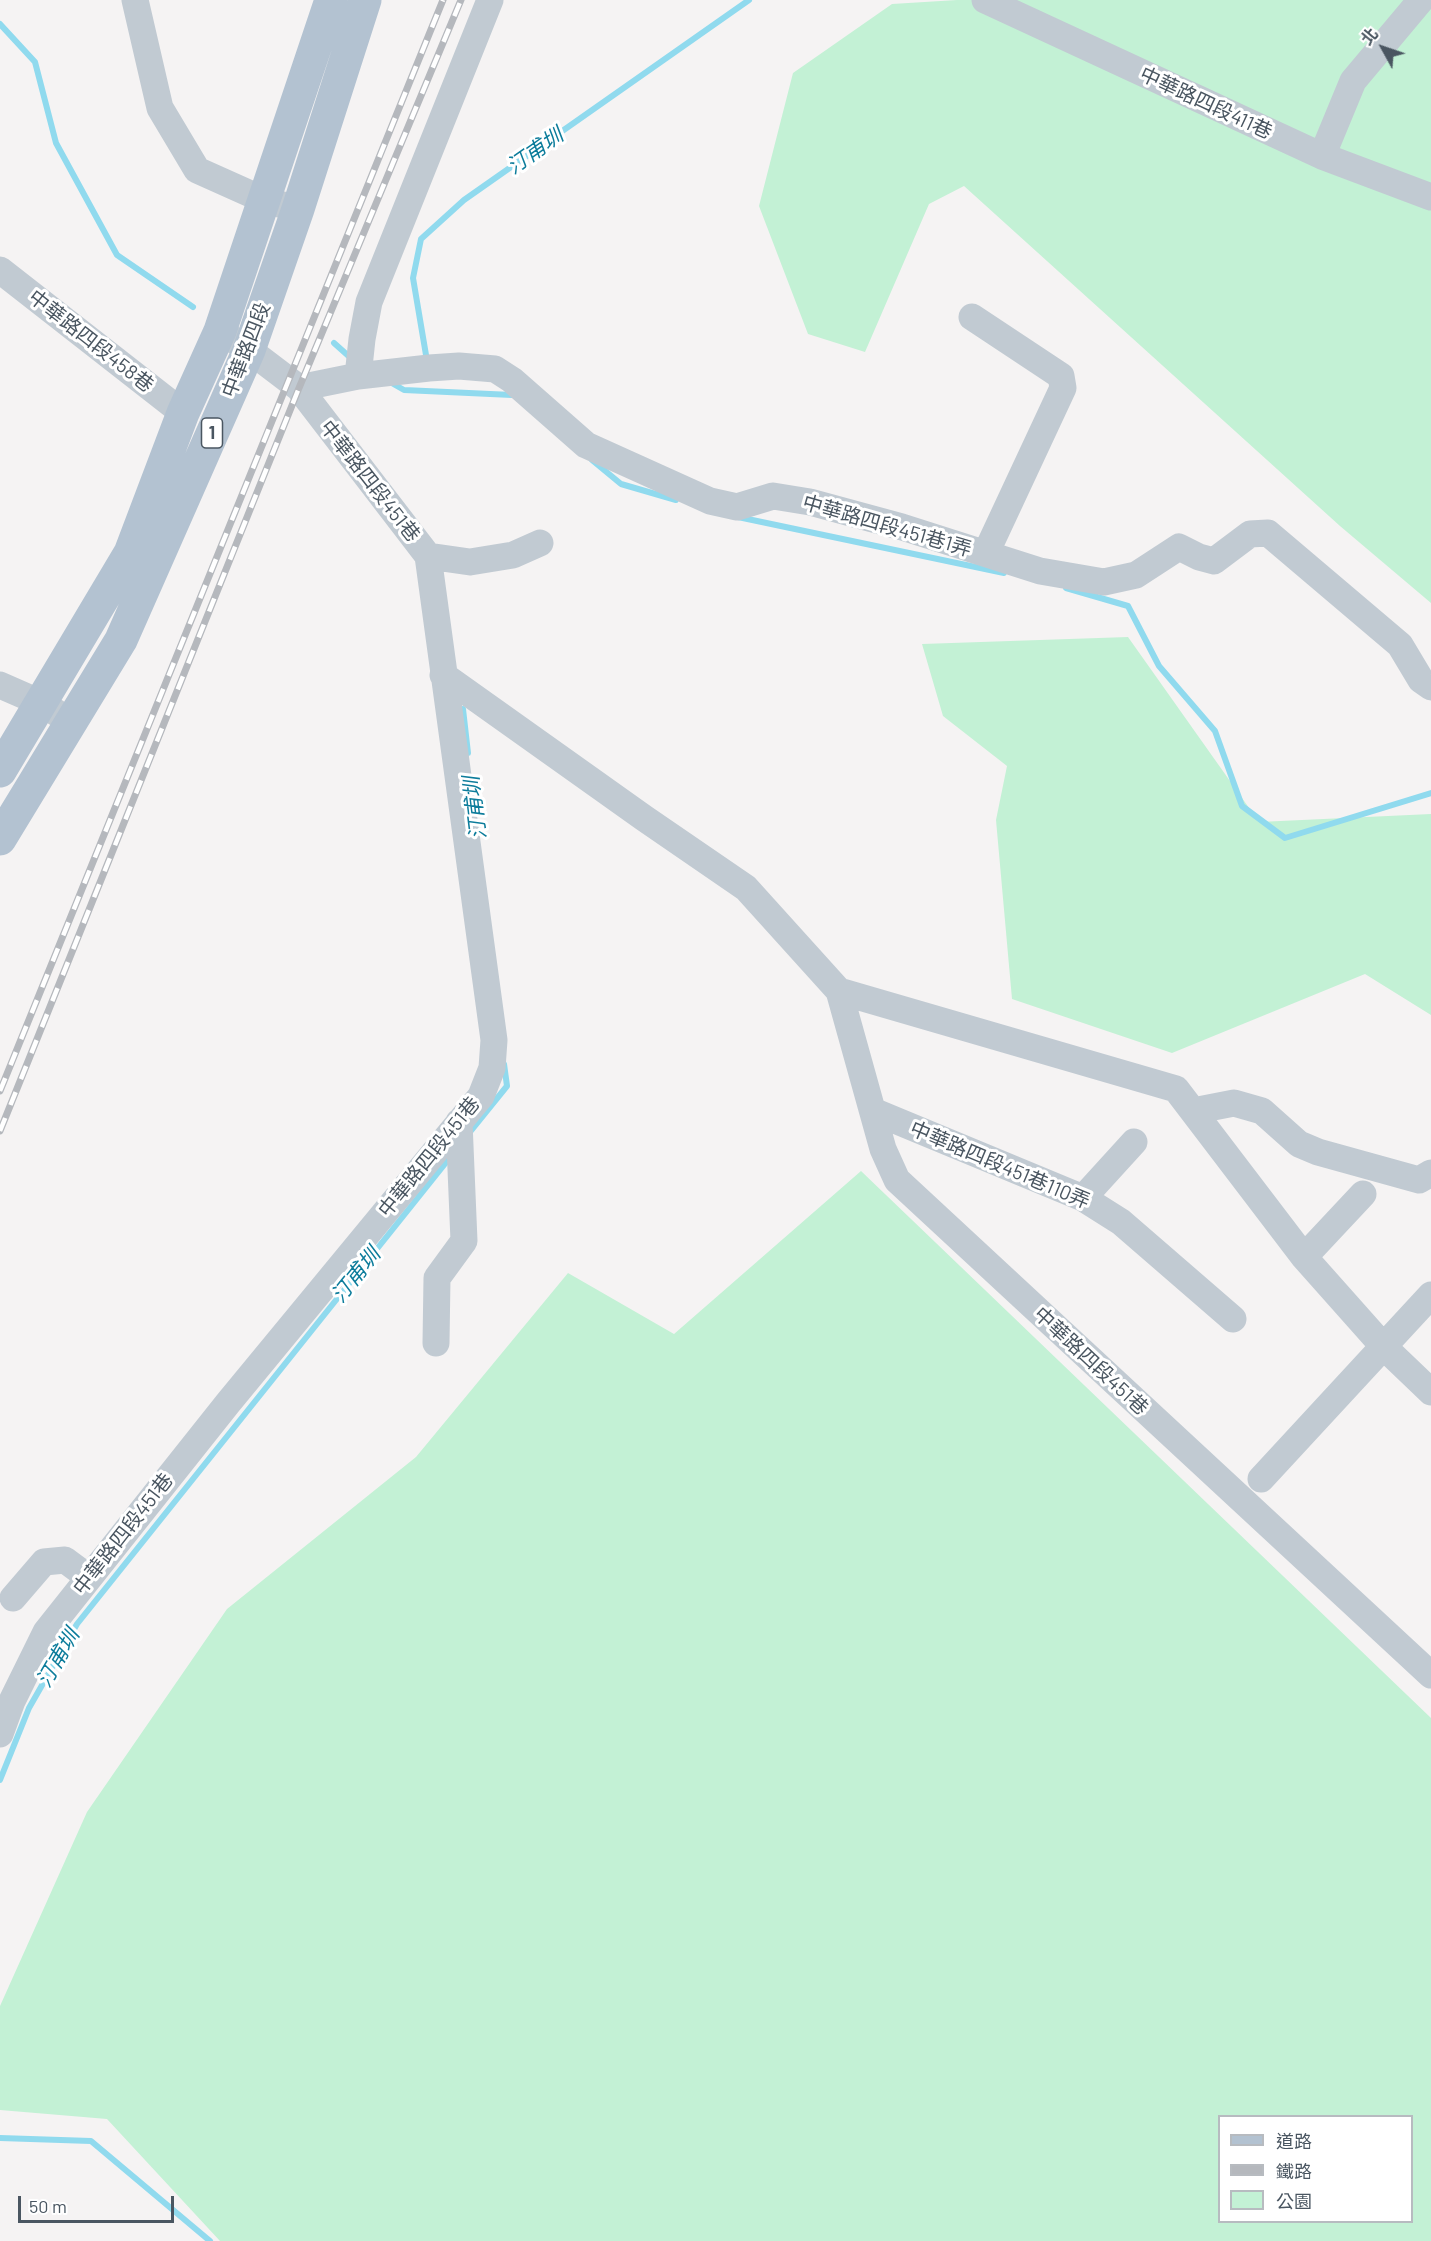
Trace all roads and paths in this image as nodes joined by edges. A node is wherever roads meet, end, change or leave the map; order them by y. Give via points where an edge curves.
1 (135, 0) edge
2 (331, 0) edge
3 (365, 0) edge
4 (490, 0) edge
5 (985, 0) edge
6 (1421, 0) edge
7 (1322, 156) junction
8 (1431, 197) edge
9 (264, 200) junction
10 (298, 209) junction
11 (0, 270) edge
12 (972, 317) dead end
13 (220, 331) junction
14 (249, 350) junction
15 (358, 376) junction
16 (299, 388) junction
17 (183, 413) junction
18 (540, 543) dead end
19 (986, 554) junction
20 (428, 556) junction
21 (443, 675) junction
22 (0, 685) edge
23 (1431, 687) edge
24 (41, 703) junction
25 (71, 722) junction
26 (0, 771) edge
27 (0, 839) edge
28 (839, 991) junction
29 (1193, 1110) junction
30 (873, 1111) junction
31 (459, 1122) junction
32 (1134, 1142) dead end
33 (1431, 1173) edge
34 (1363, 1194) dead end
35 (1083, 1198) junction
36 (1304, 1257) junction
37 (1431, 1295) edge
38 (1233, 1319) dead end
39 (436, 1343) dead end
40 (1384, 1347) junction
41 (1431, 1392) edge
42 (1261, 1479) dead end
43 (88, 1577) junction
44 (13, 1598) dead end
45 (1431, 1676) edge
46 (0, 1734) edge

1 - 9 lane via 160,108 197,170
2 - 9 main road, 中華路四段 / 1
3 - 10 main road, 中華路四段 / 1
4 - 15 lane via 369,302
5 - 7 lane, 中華路四段411巷
6 - 7 lane via 1353,81
7 - 8 lane, 中華路四段411巷
9 - 10 lane
9 - 13 main road, 中華路四段 / 1
10 - 14 main road, 中華路四段 / 1
11 - 17 lane, 中華路四段458巷
12 - 19 lane via 1061,376 1063,388
13 - 14 lane, 中華路四段451巷
13 - 17 main road, 中華路四段 / 1
14 - 16 lane, 中華路四段451巷
14 - 25 main road, 中華路四段 / 1 via 121,640
15 - 16 lane, 中華路四段451巷1弄
15 - 19 lane, 中華路四段451巷1弄 via 459,366 495,369 586,445 710,501 737,507 773,496 810,502
16 - 20 lane, 中華路四段451巷
17 - 24 main road, 中華路四段 / 1 via 130,553
18 - 20 lane via 513,555 470,562
19 - 23 lane, 中華路四段451巷1弄 via 1040,571 1104,582 1136,575 1179,547 1214,561 1250,534 1268,533 1400,645 1421,680
20 - 21 lane, 中華路四段451巷
21 - 28 lane, 中華路四段451巷 via 746,888
21 - 31 lane, 中華路四段451巷 via 494,1040 492,1068 481,1096
22 - 24 lane
24 - 25 lane
24 - 26 main road, 中華路四段 / 1
25 - 27 main road, 中華路四段 / 1
28 - 29 lane via 1176,1089
28 - 30 lane, 中華路四段451巷
29 - 33 lane via 1234,1103 1262,1111 1299,1144 1318,1152 1419,1180
29 - 36 lane
30 - 35 lane, 中華路四段451巷110弄
30 - 45 lane, 中華路四段451巷 via 883,1149 897,1180
31 - 39 lane via 465,1241 437,1278
31 - 43 lane, 中華路四段451巷
32 - 35 lane
34 - 36 lane
35 - 38 lane, 中華路四段451巷110弄 via 1121,1222
36 - 40 lane
37 - 40 lane
40 - 41 lane
40 - 42 lane
43 - 44 lane via 65,1560 44,1562
43 - 46 lane, 中華路四段451巷 via 46,1632

